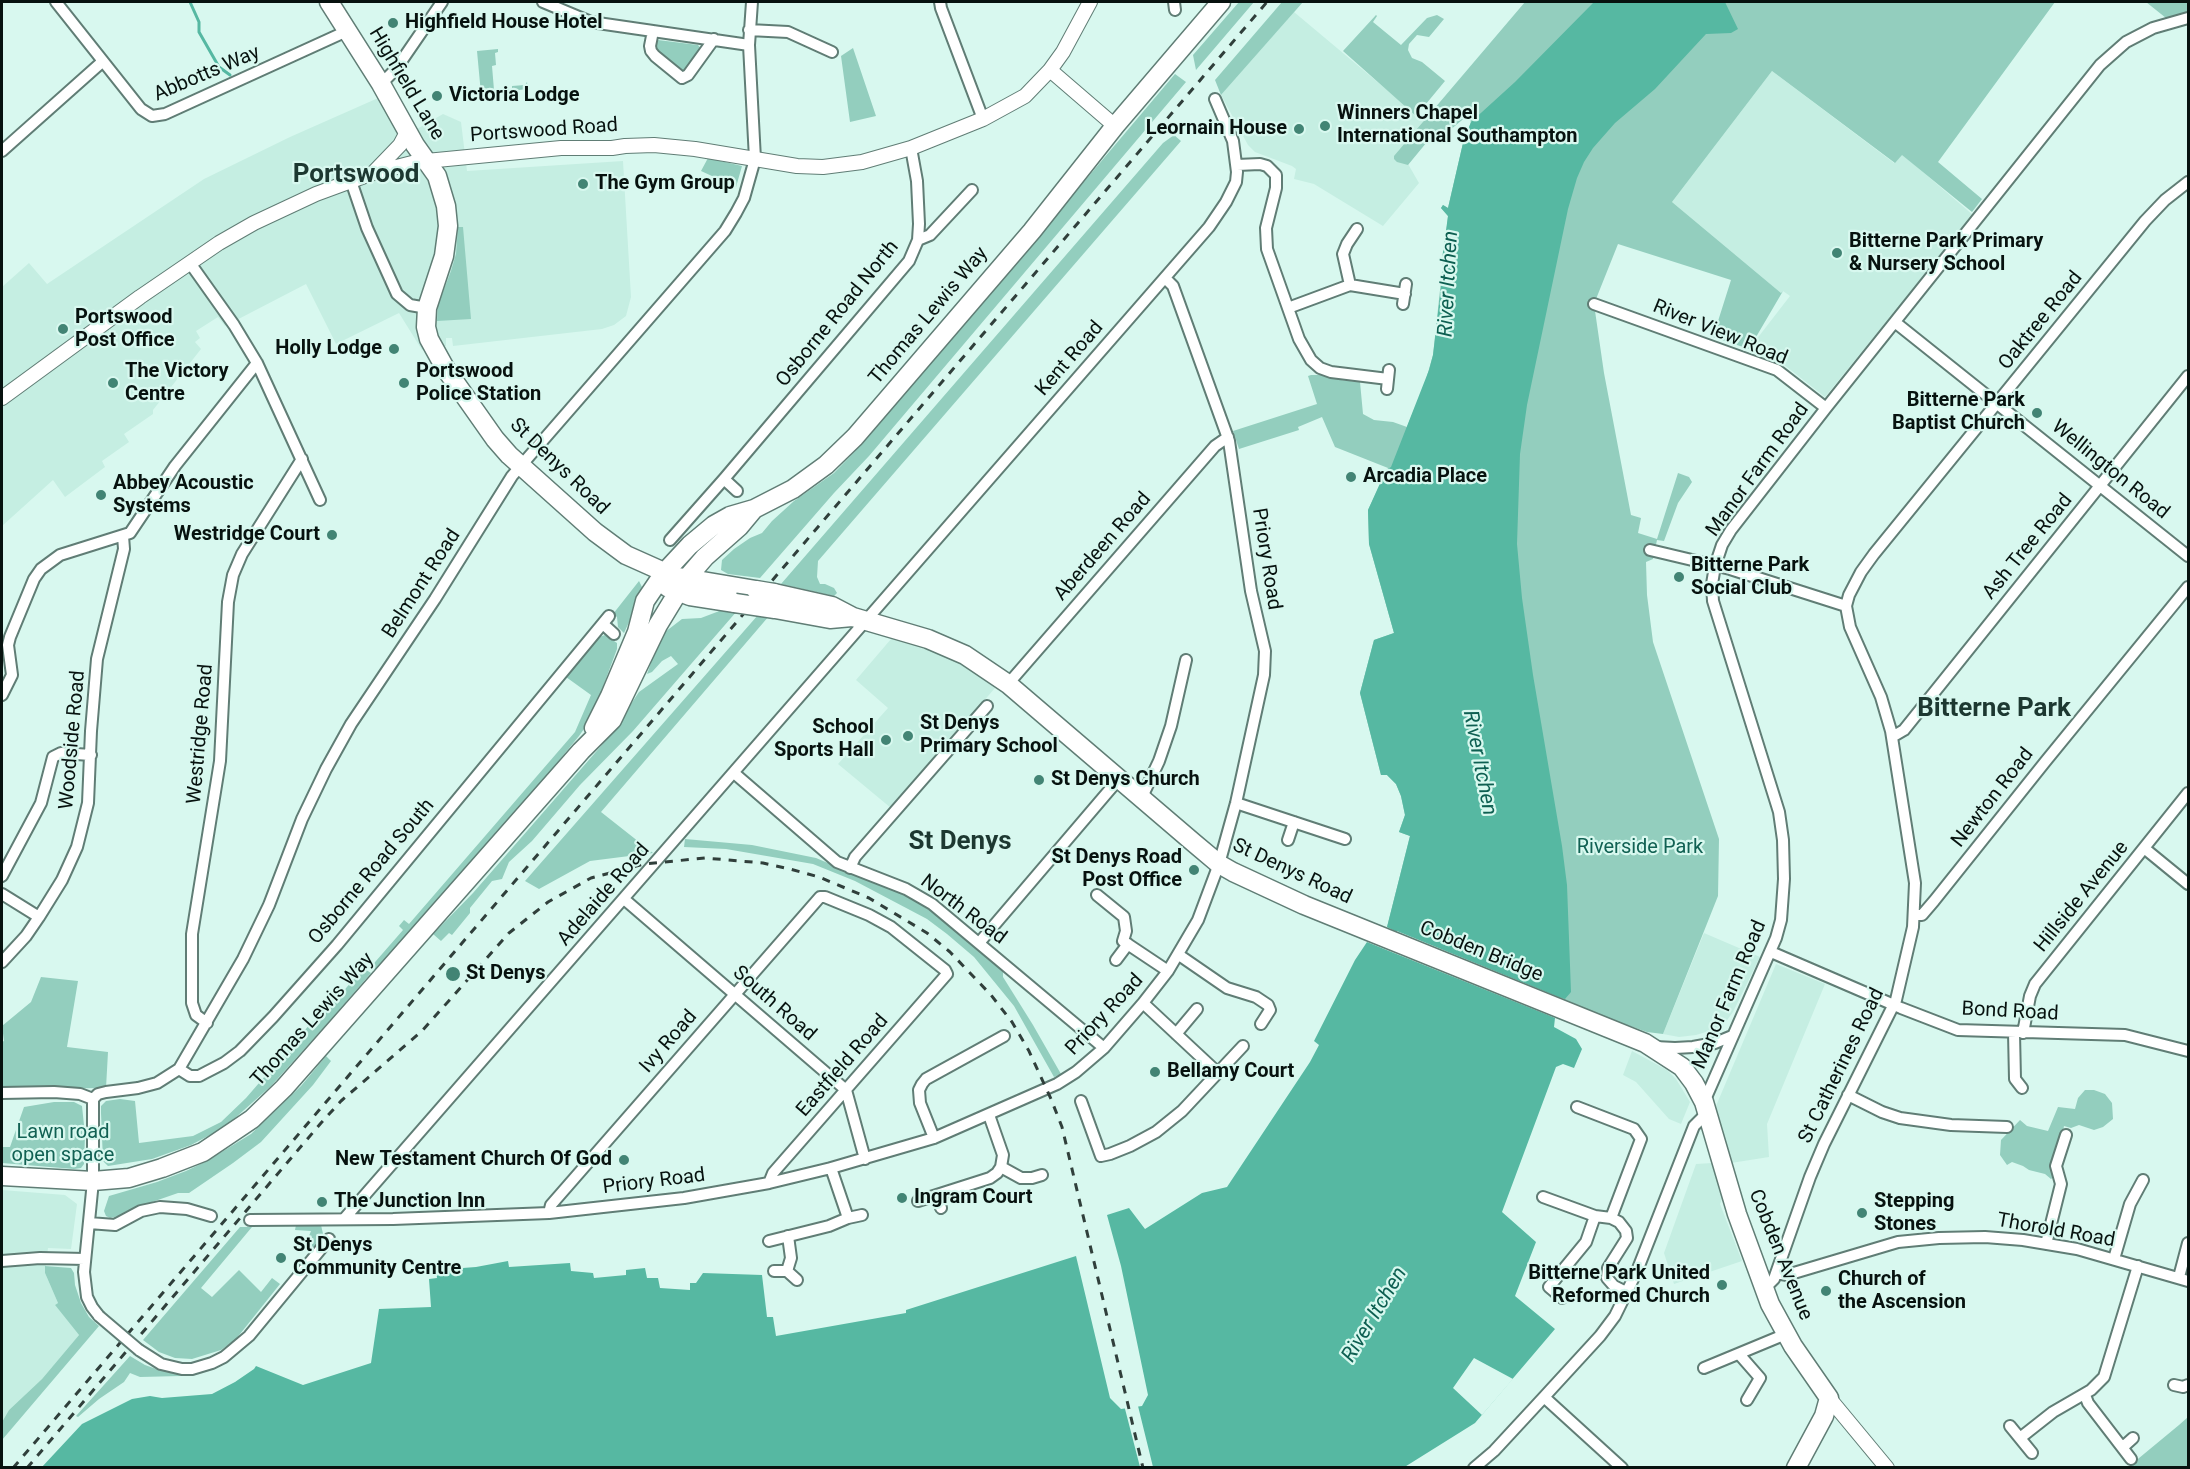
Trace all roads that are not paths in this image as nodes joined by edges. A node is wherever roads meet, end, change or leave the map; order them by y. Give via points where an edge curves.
1 (56, 2) edge
2 (329, 2) edge
3 (442, 2) edge
4 (543, 2) edge
5 (752, 2) edge
6 (940, 2) edge
7 (1090, 2) edge
8 (1221, 2) edge
9 (2188, 18) edge
10 (749, 30) junction
11 (347, 31) junction
12 (653, 31) junction
13 (714, 39) junction
14 (749, 45) junction
15 (832, 52) dead end
16 (102, 62) junction
17 (1050, 70) junction
18 (381, 84) junction
19 (1215, 99) dead end
20 (983, 119) junction
21 (1115, 126) junction
22 (407, 132) junction
23 (911, 148) junction
24 (2, 151) edge
25 (755, 159) junction
26 (425, 160) junction
27 (1237, 165) junction
28 (373, 173) junction
29 (351, 181) junction
30 (2188, 182) edge
31 (966, 193) dead end
32 (1357, 229) dead end
33 (918, 240) junction
34 (190, 262) junction
35 (1165, 278) junction
36 (1350, 285) junction
37 (1405, 294) dead end
38 (1594, 304) dead end
39 (427, 308) junction
40 (1288, 308) junction
41 (1896, 323) junction
42 (257, 363) junction
43 (2188, 375) edge
44 (1388, 379) dead end
45 (2, 398) edge
46 (1997, 403) junction
47 (1826, 408) junction
48 (1228, 437) junction
49 (302, 459) junction
50 (520, 465) junction
51 (724, 479) junction
52 (2101, 485) junction
53 (737, 491) dead end
54 (320, 500) dead end
55 (754, 509) junction
56 (123, 536) junction
57 (725, 539) junction
58 (670, 540) dead end
59 (1650, 550) dead end
60 (2188, 556) edge
61 (1715, 566) junction
62 (670, 581) junction
63 (721, 584) junction
64 (2188, 587) edge
65 (775, 601) junction
66 (1846, 606) junction
67 (859, 619) junction
68 (614, 634) dead end
69 (5, 644) edge
70 (1186, 660) dead end
71 (1008, 684) junction
72 (2, 695) edge
73 (987, 706) dead end
74 (1892, 737) junction
75 (582, 751) junction
76 (91, 755) junction
77 (734, 773) junction
78 (1118, 780) junction
79 (2188, 793) edge
80 (1141, 799) junction
81 (1236, 803) junction
82 (1294, 822) junction
83 (1346, 839) dead end
84 (1288, 840) dead end
85 (2144, 848) junction
86 (1219, 864) junction
87 (850, 868) junction
88 (2, 876) edge
89 (2188, 884) edge
90 (2, 894) edge
91 (1097, 895) dead end
92 (624, 899) junction
93 (1915, 915) junction
94 (39, 917) junction
95 (1394, 941) joint
96 (979, 943) junction
97 (1128, 944) junction
98 (1771, 952) junction
99 (1179, 955) junction
100 (1116, 960) dead end
101 (2, 962) edge
102 (1168, 971) junction
103 (947, 974) joint
104 (735, 995) junction
105 (1143, 1003) junction
106 (1893, 1005) junction
107 (1197, 1009) dead end
108 (207, 1023) junction
109 (1261, 1024) dead end
110 (2018, 1033) junction
111 (1176, 1034) junction
112 (1004, 1036) dead end
113 (1732, 1036) junction
114 (1243, 1046) dead end
115 (1654, 1047) junction
116 (1104, 1048) junction
117 (2188, 1051) edge
118 (950, 1067) junction
119 (178, 1069) junction
120 (1218, 1073) junction
121 (957, 1078) dead end
122 (2022, 1088) dead end
123 (846, 1090) junction
124 (2, 1093) edge
125 (1848, 1095) junction
126 (93, 1099) junction
127 (1081, 1101) dead end
128 (1577, 1107) dead end
129 (1705, 1108) junction
130 (989, 1115) junction
131 (2007, 1127) dead end
132 (2066, 1135) dead end
133 (934, 1138) junction
134 (865, 1159) junction
135 (1001, 1167) junction
136 (831, 1168) junction
137 (1042, 1175) dead end
138 (2, 1176) edge
139 (2143, 1180) dead end
140 (93, 1181) junction
141 (769, 1183) junction
142 (937, 1195) junction
143 (1543, 1197) dead end
144 (918, 1201) dead end
145 (941, 1208) dead end
146 (549, 1213) junction
147 (862, 1215) dead end
148 (212, 1216) dead end
149 (1595, 1216) junction
150 (848, 1218) junction
151 (1611, 1218) junction
152 (344, 1219) junction
153 (250, 1220) dead end
154 (89, 1222) junction
155 (788, 1236) junction
156 (329, 1239) dead end
157 (769, 1240) dead end
158 (2188, 1243) edge
159 (2046, 1244) junction
160 (85, 1258) junction
161 (2114, 1259) junction
162 (2, 1261) edge
163 (2138, 1266) junction
164 (774, 1271) dead end
165 (787, 1271) junction
166 (1776, 1274) junction
167 (2184, 1279) edge
168 (797, 1280) dead end
169 (1764, 1289) junction
170 (1628, 1293) junction
171 (1562, 1299) dead end
172 (1786, 1334) junction
173 (1739, 1354) junction
174 (1704, 1368) dead end
175 (2188, 1384) edge
176 (2174, 1385) dead end
177 (2085, 1395) junction
178 (1544, 1397) junction
179 (1829, 1398) junction
180 (1747, 1400) dead end
181 (2010, 1426) dead end
182 (2020, 1438) junction
183 (2133, 1438) dead end
184 (2123, 1448) junction
185 (2032, 1453) dead end
186 (2132, 1459) dead end
187 (1474, 1467) edge
188 (1622, 1467) edge
189 (1796, 1467) edge
190 (1887, 1467) edge

1 - 16 street, Abbotts Way
2 - 11 main road, Highfield Lane
3 - 18 street via 396,69
4 - 12 street via 591,22
5 - 10 street, Belmont Road
6 - 20 street
7 - 17 street, Portswood Road
8 - 21 main road, Thomas Lewis Way
9 - 41 street, Manor Farm Road via 2153,28 2126,42 2100,66
10 - 14 street, Belmont Road
10 - 15 street via 788,33
11 - 16 street, Abbotts Way via 158,116 141,109
11 - 18 main road, Highfield Lane
12 - 13 street
12 - 13 street via 651,51 682,78
13 - 14 street
14 - 25 street, Belmont Road
16 - 24 street
17 - 20 street, Portswood Road via 1025,96
17 - 21 street
18 - 22 main road, Highfield Lane
19 - 27 street, Kent Road via 1233,141
20 - 23 street, Portswood Road
21 - 55 main road, Thomas Lewis Way via 1032,231 855,437 810,477
22 - 26 main road, Highfield Lane
22 - 28 street
23 - 25 street, Portswood Road via 843,165 797,166
23 - 33 street, Osborne Road North via 917,181
25 - 26 street, Portswood Road via 640,145
25 - 50 street, Belmont Road via 744,198 725,231
26 - 28 street, Portswood Road
26 - 39 main road, St Denys Road via 437,176 448,217 444,256
27 - 35 street, Kent Road via 1236,182 1227,202
27 - 40 street via 1260,164 1276,175 1266,238
28 - 29 street, Portswood Road
29 - 34 street, Portswood Road via 263,219
29 - 39 street via 397,294 410,305
30 - 46 street, Oaktree Road via 2145,221
31 - 33 street via 930,235
32 - 36 street via 1352,247 1343,258
33 - 51 street, Osborne Road North via 906,266
34 - 42 street
34 - 45 street, Portswood Road
35 - 48 street, Priory Road via 1173,286
35 - 67 street, Kent Road
36 - 37 street
36 - 40 street
38 - 47 street, River View Road via 1777,370
39 - 50 main road, St Denys Road via 426,327 434,350 495,439
40 - 44 street via 1299,339 1315,364 1331,372
41 - 46 street, Wellington Road
41 - 47 street, Manor Farm Road
42 - 49 street
42 - 56 street via 175,466 135,528
43 - 52 street, Ash Tree Road
46 - 52 street, Wellington Road
46 - 66 street, Oaktree Road via 1861,572
47 - 61 street, Manor Farm Road via 1731,530
48 - 71 street, Aberdeen Road via 1215,446
48 - 81 street, Priory Road via 1250,582 1265,651 1257,712
49 - 54 street
49 - 108 street, Westridge Road via 242,554 228,602 220,761 192,934 192,1003 196,1015
50 - 62 main road, St Denys Road via 595,532
50 - 108 street, Belmont Road via 351,724 302,819 243,959
51 - 53 street
51 - 58 street, Osborne Road North
52 - 60 street, Wellington Road
52 - 74 street, Ash Tree Road via 1904,730
55 - 57 main road, Thomas Lewis Way
55 - 62 main road, Thomas Lewis Way via 730,516 707,530 690,545
56 - 69 street via 75,549 47,563 34,579
56 - 76 street, Woodside Road via 124,549 97,659
57 - 62 main road, Thomas Lewis Way
57 - 63 main road via 712,564 714,576
59 - 61 street
61 - 66 street
61 - 98 street, Manor Farm Road via 1715,610 1779,812 1784,840 1780,920
62 - 63 main road, St Denys Road
62 - 65 main road, St Denys Road, bridge via 690,596 735,603
62 - 75 main road, Thomas Lewis Way via 637,632
62 - 75 main road, Thomas Lewis Way via 658,625 612,720
63 - 65 main road, St Denys Road, bridge via 756,590
64 - 93 street, Newton Road via 1934,901 1922,915
65 - 67 main road, St Denys Road via 830,619
66 - 74 street, St Catherines Road via 1850,627 1881,697
67 - 71 main road, St Denys Road via 946,646
67 - 77 street, Adelaide Road
68 - 119 street, Osborne Road South via 606,620 337,945 240,1050 194,1077
69 - 72 street via 12,675
70 - 80 street via 1171,726
71 - 78 main road, St Denys Road
73 - 87 street via 980,723 855,857
74 - 93 street, St Catherines Road via 1915,883
75 - 140 main road, Thomas Lewis Way via 300,1070 252,1119 184,1160 129,1178
76 - 88 street via 61,753 53,757 41,803
76 - 94 street, Woodside Road via 88,803 77,848
77 - 87 street, North Road via 837,862
77 - 92 street, Adelaide Road
78 - 80 main road, St Denys Road
78 - 96 street
79 - 85 street, Hillside Avenue
80 - 86 main road, St Denys Road
81 - 82 street
81 - 86 street, Priory Road
82 - 83 street
82 - 84 street
85 - 89 street
85 - 110 street, Hillside Avenue via 2036,984
86 - 95 main road, St Denys Road via 1304,905
86 - 99 street, Priory Road via 1201,914
87 - 96 street, North Road via 906,889 932,904
90 - 94 street
91 - 97 street via 1124,916 1123,941
92 - 104 street, South Road
92 - 152 street, Adelaide Road
93 - 106 street, St Catherines Road
94 - 101 street, Woodside Road
95 - 115 main road, Cobden Bridge
96 - 116 street, North Road
97 - 100 street
97 - 102 street
98 - 106 street, Bond Road
98 - 113 street, Manor Farm Road
99 - 102 street, Priory Road
99 - 109 street via 1227,988 1268,1005 1270,1010
102 - 105 street, Priory Road
103 - 104 street, Ivy Road via 891,927 843,903 820,897
103 - 123 street, Eastfield Road
104 - 123 street, South Road
104 - 146 street, Ivy Road via 551,1205
105 - 111 street
105 - 116 street, Priory Road
106 - 110 street, Bond Road via 1958,1030
106 - 125 street, St Catherines Road
107 - 111 street
108 - 119 street, Belmont Road
110 - 117 street, Bond Road via 2125,1035
110 - 122 street, Hillside Avenue via 2015,1079
111 - 120 street
112 - 118 street
113 - 115 street via 1715,1044
113 - 129 street, Manor Farm Road
114 - 120 street
115 - 129 main road, Cobden Avenue via 1682,1067
116 - 130 street, Priory Road via 1068,1078
118 - 121 street
118 - 133 street via 926,1080 919,1090
119 - 126 street via 157,1083 106,1092
120 - 127 street via 1156,1132 1101,1156
123 - 134 street
123 - 141 street, Eastfield Road via 773,1173
124 - 126 street via 80,1094
125 - 131 street via 1907,1119
125 - 166 street, St Catherines Road via 1810,1177
126 - 140 street
128 - 151 street via 1634,1129 1641,1139
129 - 169 main road, Cobden Avenue
129 - 170 street, Manor Farm Road via 1694,1126
130 - 133 street, Priory Road
130 - 135 street via 1003,1155
132 - 159 street via 2056,1166 2061,1184
133 - 134 street, Priory Road
134 - 136 street, Priory Road
135 - 137 street via 1027,1179
135 - 142 street via 990,1178
136 - 141 street, Priory Road
136 - 150 street
138 - 140 main road, Thomas Lewis Way
139 - 161 street via 2130,1204
140 - 154 street
141 - 146 street, Priory Road via 684,1198
142 - 144 street
142 - 145 street
143 - 149 street
146 - 152 street, Priory Road
147 - 150 street
148 - 154 street via 160,1207 141,1211 115,1225
149 - 151 street
149 - 171 street via 1586,1242 1549,1287
150 - 155 street via 829,1227
151 - 170 street via 1619,1222 1627,1238 1608,1268 1607,1278
152 - 153 street, Priory Road
154 - 160 street
155 - 157 street
155 - 165 street via 791,1258
156 - 160 street, bridge via 249,1336 212,1364 192,1369 161,1364 99,1316 87,1297
158 - 167 street
159 - 161 street, Thorold Road
159 - 166 street, Thorold Road via 1998,1237 1918,1240 1891,1244 1787,1275
160 - 162 street
161 - 163 street, Thorold Road
163 - 167 street, Thorold Road
163 - 177 street via 2107,1371
164 - 165 street
165 - 168 street
166 - 169 street, St Catherines Road
169 - 172 main road, Cobden Avenue
170 - 178 street, Manor Farm Road via 1600,1336
172 - 173 street
172 - 179 main road, Cobden Avenue
173 - 174 street
173 - 180 street via 1760,1378
175 - 176 street
177 - 182 street via 2053,1412
177 - 184 street
178 - 187 street, Manor Farm Road
178 - 188 street
179 - 189 main road via 1824,1416
179 - 190 street, Cobden Avenue
181 - 182 street
182 - 185 street
183 - 184 street
184 - 186 street

